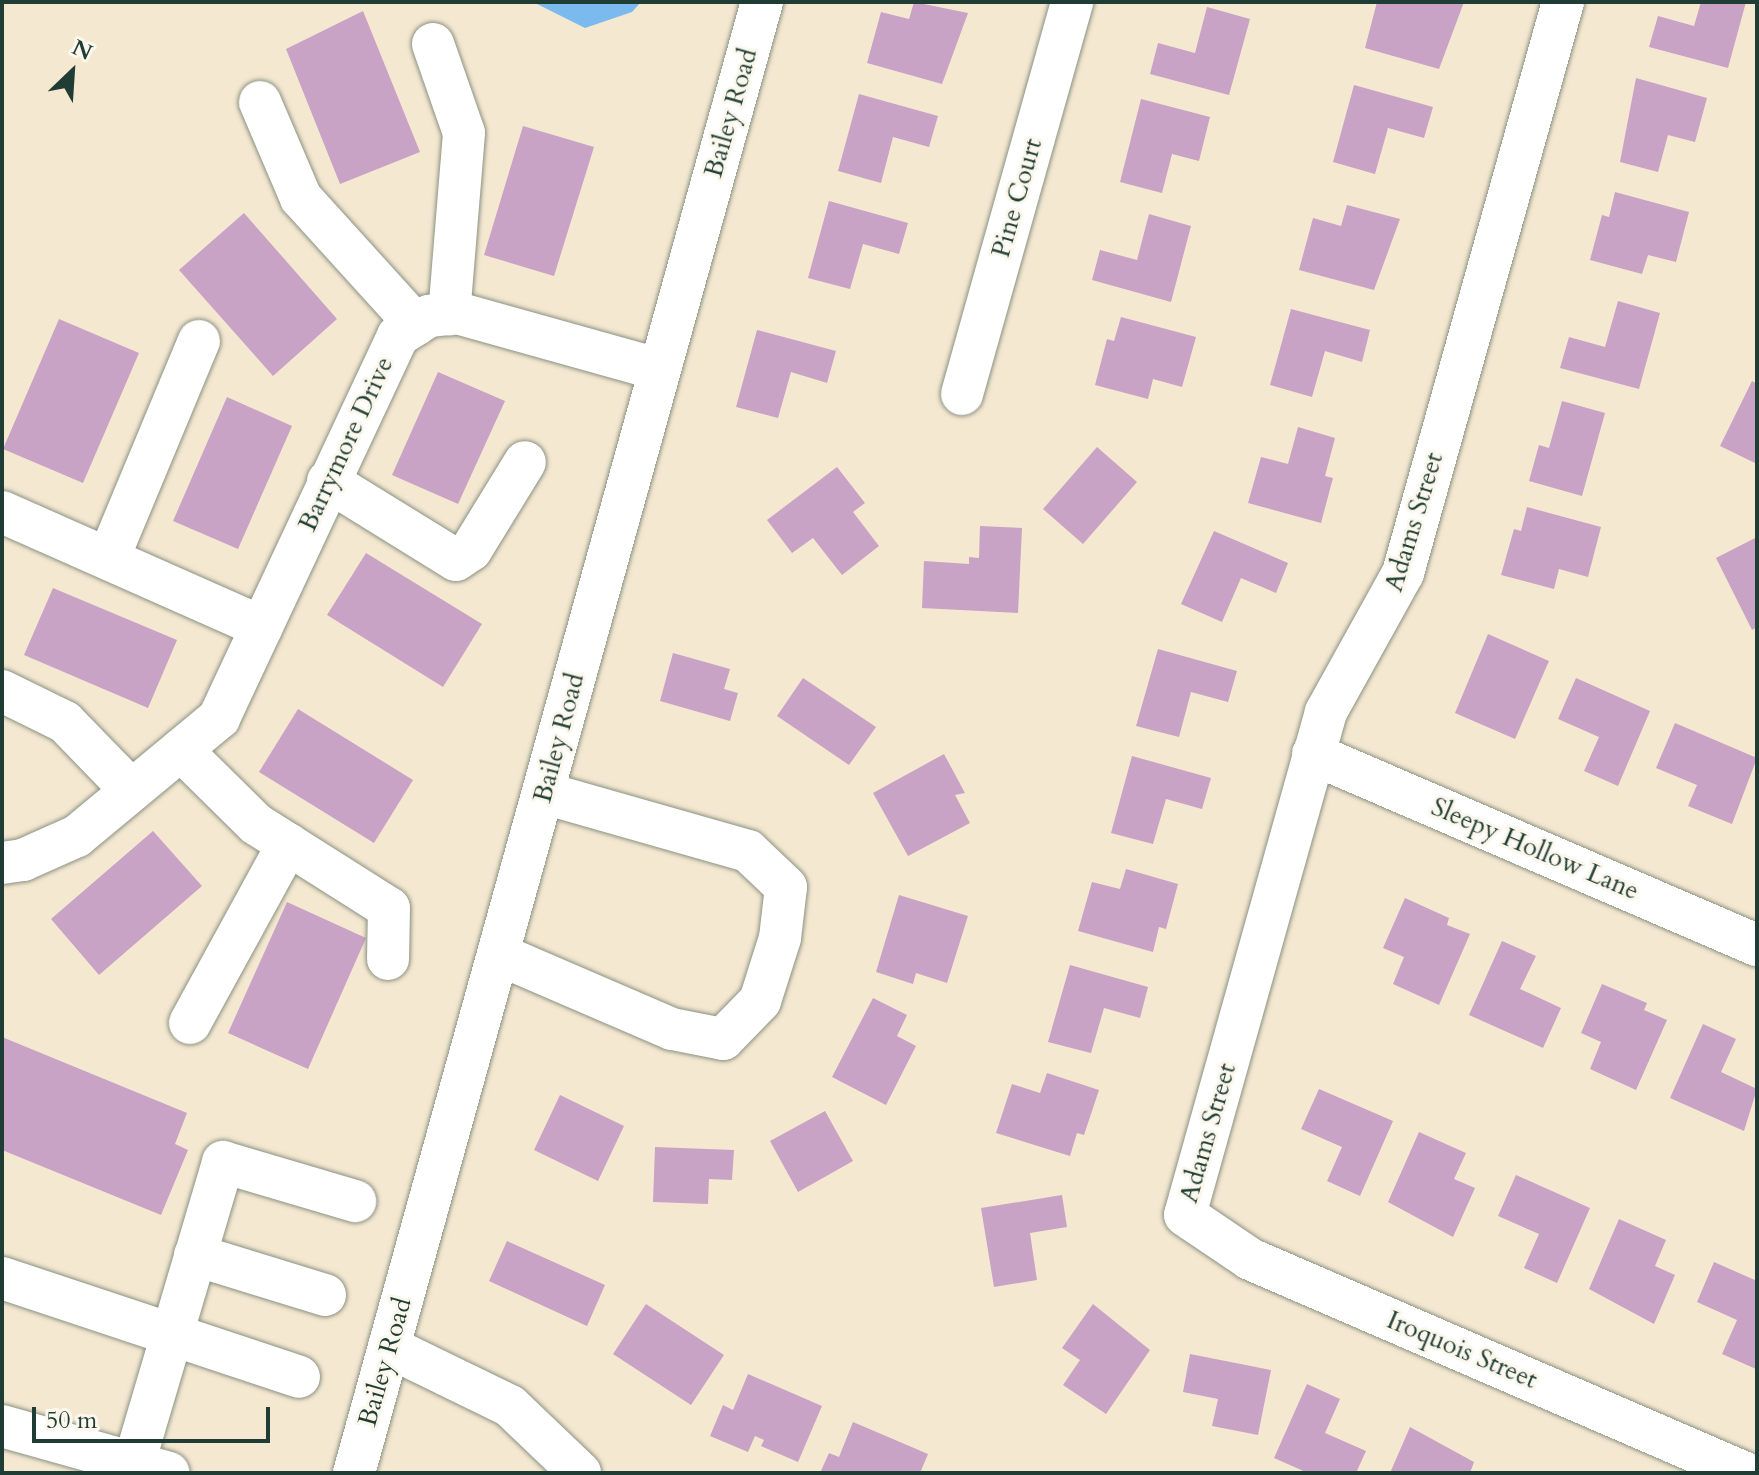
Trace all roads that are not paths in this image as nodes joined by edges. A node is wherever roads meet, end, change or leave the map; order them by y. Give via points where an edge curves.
1 (762, 2) edge
2 (1072, 2) edge
3 (1563, 2) edge
4 (433, 44) dead end
5 (260, 102) dead end
6 (432, 319) junction
7 (199, 341) dead end
8 (658, 369) junction
9 (962, 394) dead end
10 (525, 462) dead end
11 (328, 481) junction
12 (2, 512) edge
13 (109, 557) junction
14 (262, 627) junction
15 (2, 691) edge
16 (181, 750) junction
17 (1313, 754) junction
18 (131, 790) junction
19 (545, 793) junction
20 (288, 844) junction
21 (2, 863) edge
22 (1757, 945) edge
23 (500, 955) junction
24 (388, 959) dead end
25 (190, 1023) dead end
26 (355, 1201) dead end
27 (1185, 1215) joint
28 (195, 1255) junction
29 (2, 1278) edge
30 (325, 1295) dead end
31 (172, 1335) junction
32 (389, 1347) junction
33 (299, 1377) dead end
34 (2, 1426) edge
35 (151, 1468) edge
36 (354, 1473) edge
37 (580, 1473) edge
38 (1745, 1473) edge

1 - 8 street, Bailey Road
2 - 9 street, Pine Court
3 - 17 street, Adams Street via 1403,573 1386,610 1344,671
4 - 6 street via 464,133
5 - 6 street via 301,198
6 - 8 street via 489,318
6 - 11 street, Barrymore Drive via 398,336
7 - 13 street
8 - 19 street, Bailey Road
10 - 11 street via 471,550 456,560
11 - 14 street, Barrymore Drive
12 - 13 street
13 - 14 street
14 - 16 street, Barrymore Drive via 219,718
15 - 18 street via 65,722
16 - 18 street, Barrymore Drive
16 - 20 street via 256,824
17 - 22 street, Sleepy Hollow Lane
17 - 27 street, Adams Street
18 - 21 street, Barrymore Drive via 77,836 23,860
19 - 23 street, Bailey Road
19 - 23 street via 748,851 786,887 780,938 760,1001 723,1039 672,1029
20 - 24 street via 389,908
20 - 25 street
23 - 32 street, Bailey Road
26 - 28 street via 223,1162
27 - 38 street, Iroquois Street via 1250,1259
28 - 30 street
28 - 31 street
29 - 31 street
31 - 33 street
31 - 35 street
32 - 36 street, Bailey Road
32 - 37 street via 510,1406
34 - 35 street

